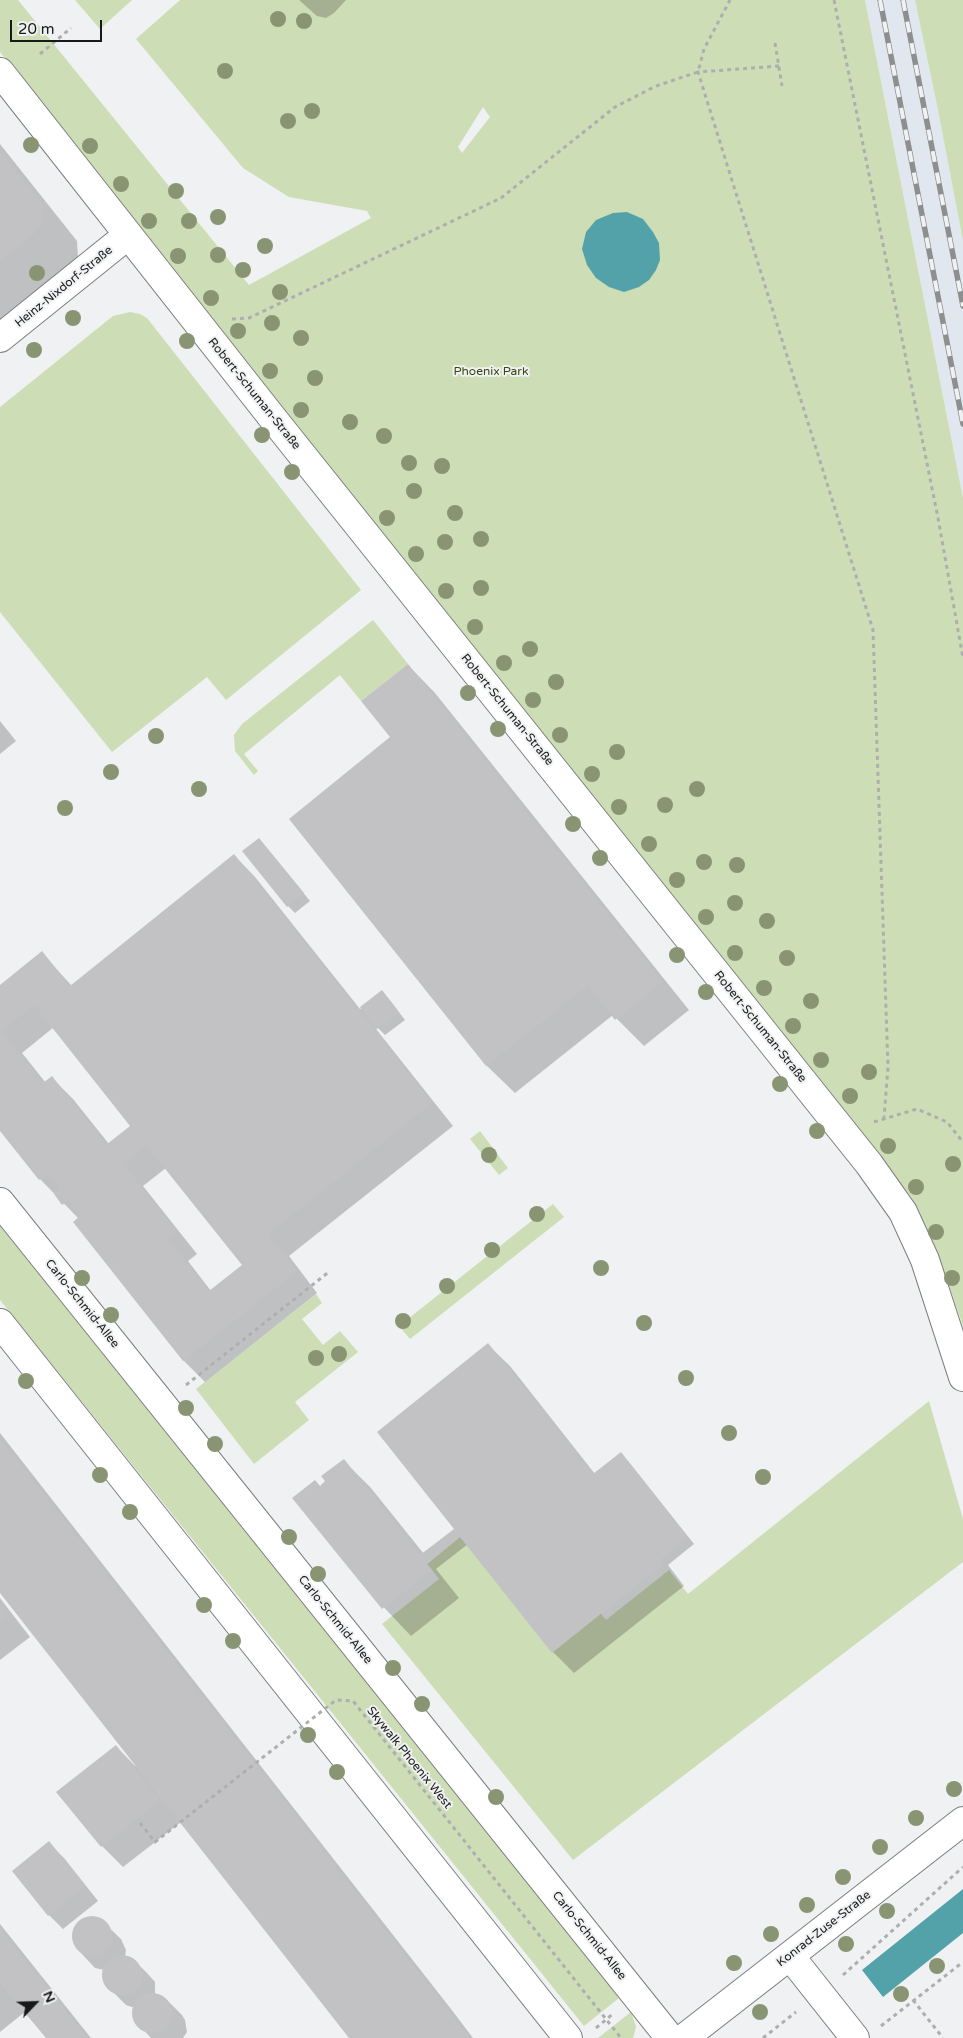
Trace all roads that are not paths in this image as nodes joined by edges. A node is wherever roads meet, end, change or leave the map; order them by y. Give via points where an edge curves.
1 (0, 72) edge
2 (128, 235) junction
3 (0, 338) edge
4 (0, 1202) edge
5 (0, 1323) edge
6 (963, 1377) edge
7 (963, 1821) edge
8 (790, 1956) junction
9 (866, 2034) edge
10 (579, 2035) edge
11 (670, 2038) edge
12 (684, 2038) edge

1 - 2 street, Robert-Schuman-Straße
2 - 3 street, Heinz-Nixdorf-Straße
2 - 6 street, Robert-Schuman-Straße via 845,1132 904,1212 925,1260
4 - 11 street, Carlo-Schmid-Allee
5 - 10 street
7 - 8 street, Konrad-Zuse-Straße
8 - 9 street
8 - 12 street, Konrad-Zuse-Straße

